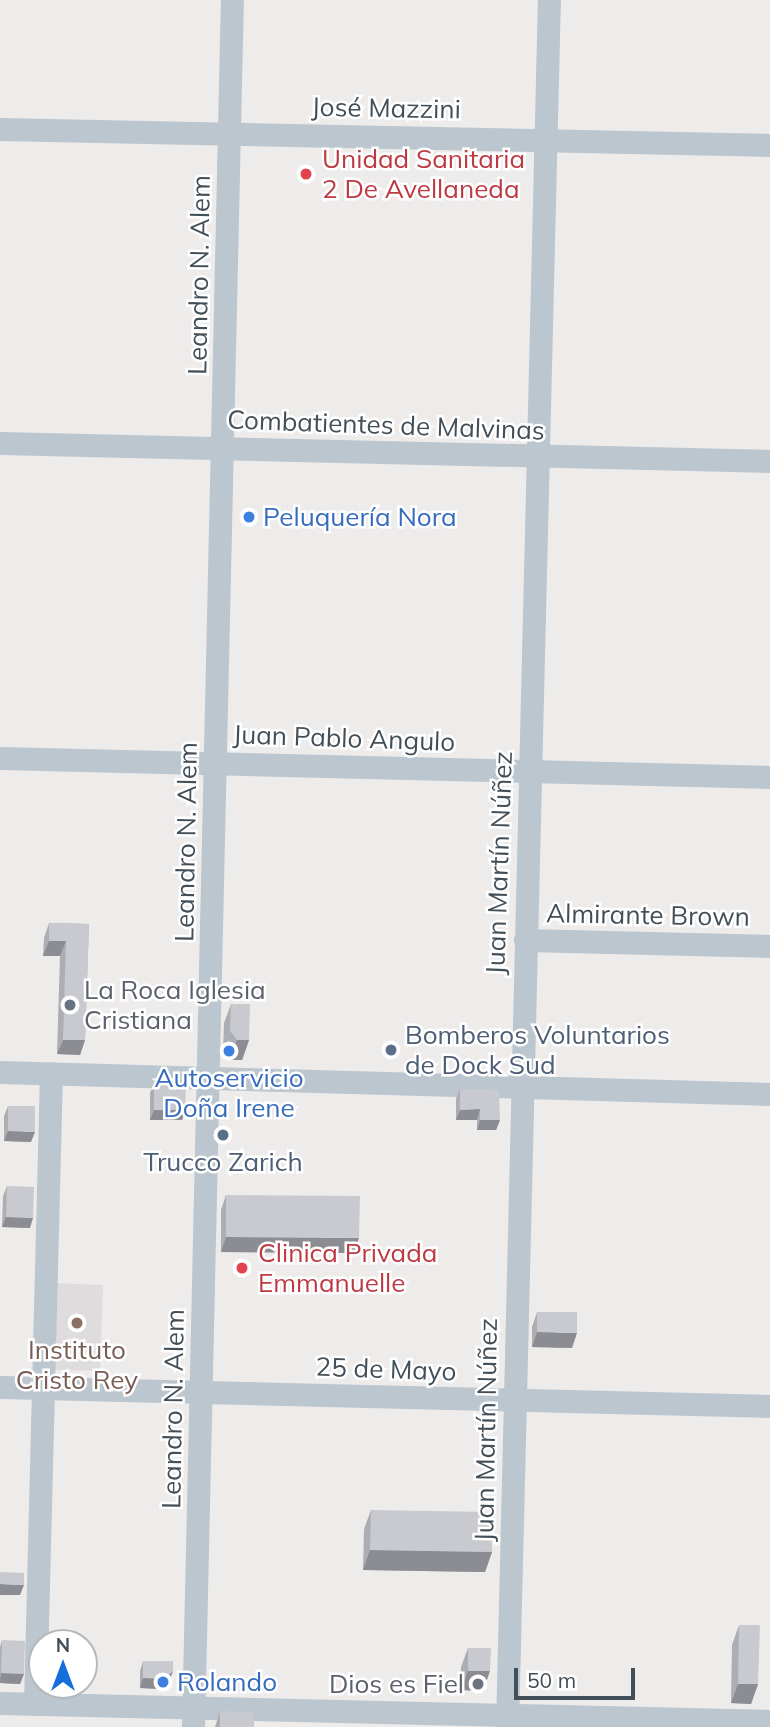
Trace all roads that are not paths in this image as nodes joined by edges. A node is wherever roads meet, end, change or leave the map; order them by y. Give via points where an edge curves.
1 (232, 0) edge
2 (549, 0) edge
3 (0, 129) edge
4 (229, 132) junction
5 (546, 140) junction
6 (770, 145) edge
7 (0, 443) edge
8 (223, 449) junction
9 (537, 457) junction
10 (770, 461) edge
11 (0, 758) edge
12 (216, 762) junction
13 (529, 772) junction
14 (770, 777) edge
15 (524, 940) junction
16 (770, 946) edge
17 (0, 1072) edge
18 (51, 1073) junction
19 (208, 1077) junction
20 (521, 1086) junction
21 (770, 1094) edge
22 (0, 1387) edge
23 (43, 1388) junction
24 (202, 1392) junction
25 (514, 1401) junction
26 (770, 1406) edge
27 (0, 1703) edge
28 (35, 1704) junction
29 (193, 1717) edge
30 (770, 1721) edge
31 (508, 1722) edge
32 (723, 1723) edge

1 - 4 street, Leandro N. Alem
2 - 5 street, Juan Martín Núñez
3 - 4 street, José Mazzini
4 - 5 street, José Mazzini
4 - 8 street, Leandro N. Alem
5 - 6 street, José Mazzini
5 - 9 street, Juan Martín Núñez
7 - 8 street, Combatientes de Malvinas
8 - 9 street, Combatientes de Malvinas
8 - 12 street, Leandro N. Alem
9 - 10 street, Combatientes de Malvinas
9 - 13 street, Juan Martín Núñez
11 - 12 street, Juan Pablo Angulo
12 - 13 street, Juan Pablo Angulo
12 - 19 street, Leandro N. Alem
13 - 14 street, Juan Pablo Angulo
13 - 15 street, Juan Martín Núñez
15 - 16 street, Almirante Brown
15 - 20 street, Juan Martín Núñez
17 - 18 street
18 - 19 street
18 - 23 street
19 - 20 street
19 - 24 street, Leandro N. Alem
20 - 21 street
20 - 25 street, Juan Martín Núñez
22 - 23 street, 25 de Mayo
23 - 24 street, 25 de Mayo
23 - 28 street
24 - 25 street, 25 de Mayo
24 - 29 street, Leandro N. Alem
25 - 26 street, 25 de Mayo
25 - 31 street, Juan Martín Núñez
27 - 28 street
28 - 29 street
29 - 31 street
30 - 32 street
31 - 32 street

